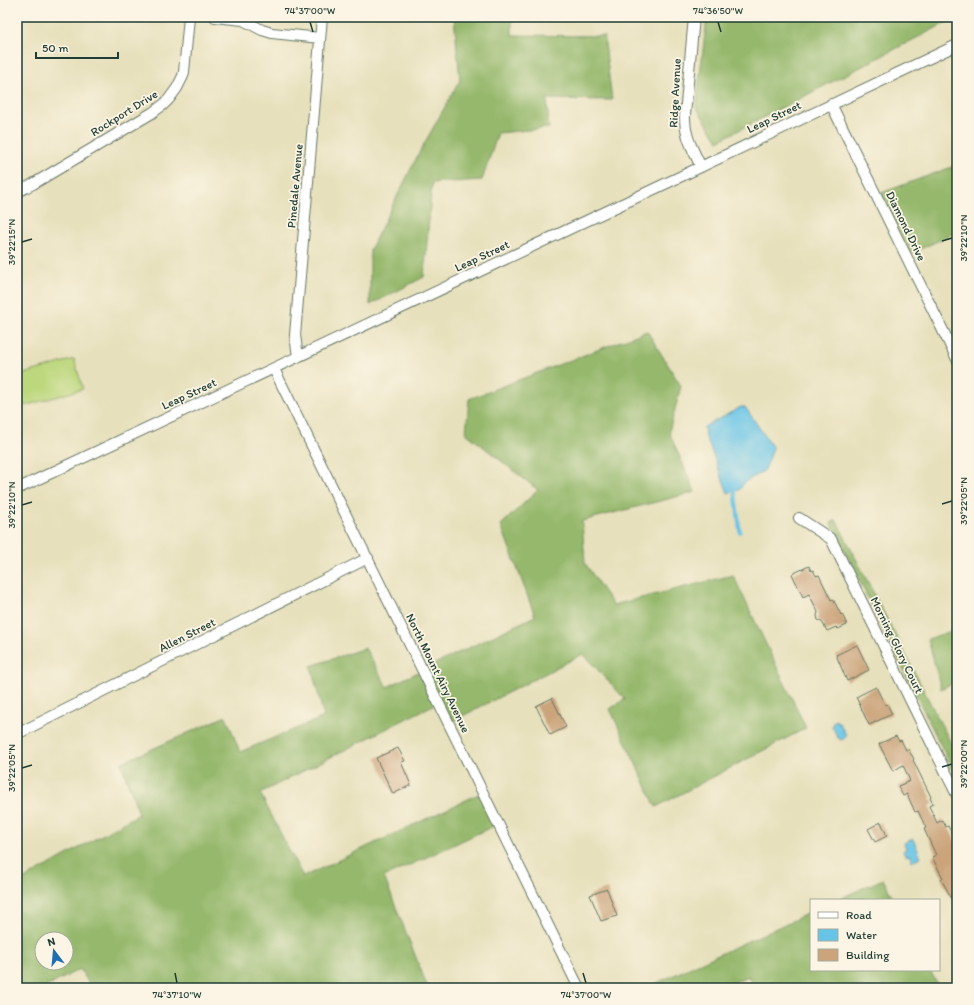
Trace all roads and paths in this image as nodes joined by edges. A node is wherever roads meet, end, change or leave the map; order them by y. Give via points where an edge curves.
1 (189, 17) edge
2 (215, 17) edge
3 (322, 17) edge
4 (694, 17) edge
5 (320, 38) junction
6 (957, 45) edge
7 (832, 104) junction
8 (701, 167) junction
9 (17, 192) edge
10 (298, 357) junction
11 (957, 359) edge
12 (274, 369) junction
13 (17, 489) edge
14 (799, 518) dead end
15 (368, 558) junction
16 (17, 734) edge
17 (957, 796) edge
18 (579, 988) edge

1 - 9 street, Rockport Drive via 184,72 180,84 169,100 152,113
2 - 5 street via 243,20 272,33
3 - 5 street, Pinedale Avenue
4 - 8 street, Ridge Avenue via 685,126 687,137
5 - 10 street, Pinedale Avenue via 295,335
6 - 7 street, Leap Street
7 - 8 street, Leap Street
7 - 11 street, Diamond Drive
8 - 10 street, Leap Street
10 - 12 street, Leap Street
12 - 13 street, Leap Street
12 - 15 street, North Mount Airy Avenue
14 - 17 street, Morning Glory Court via 830,539
15 - 16 street, Allen Street
15 - 18 street, North Mount Airy Avenue

